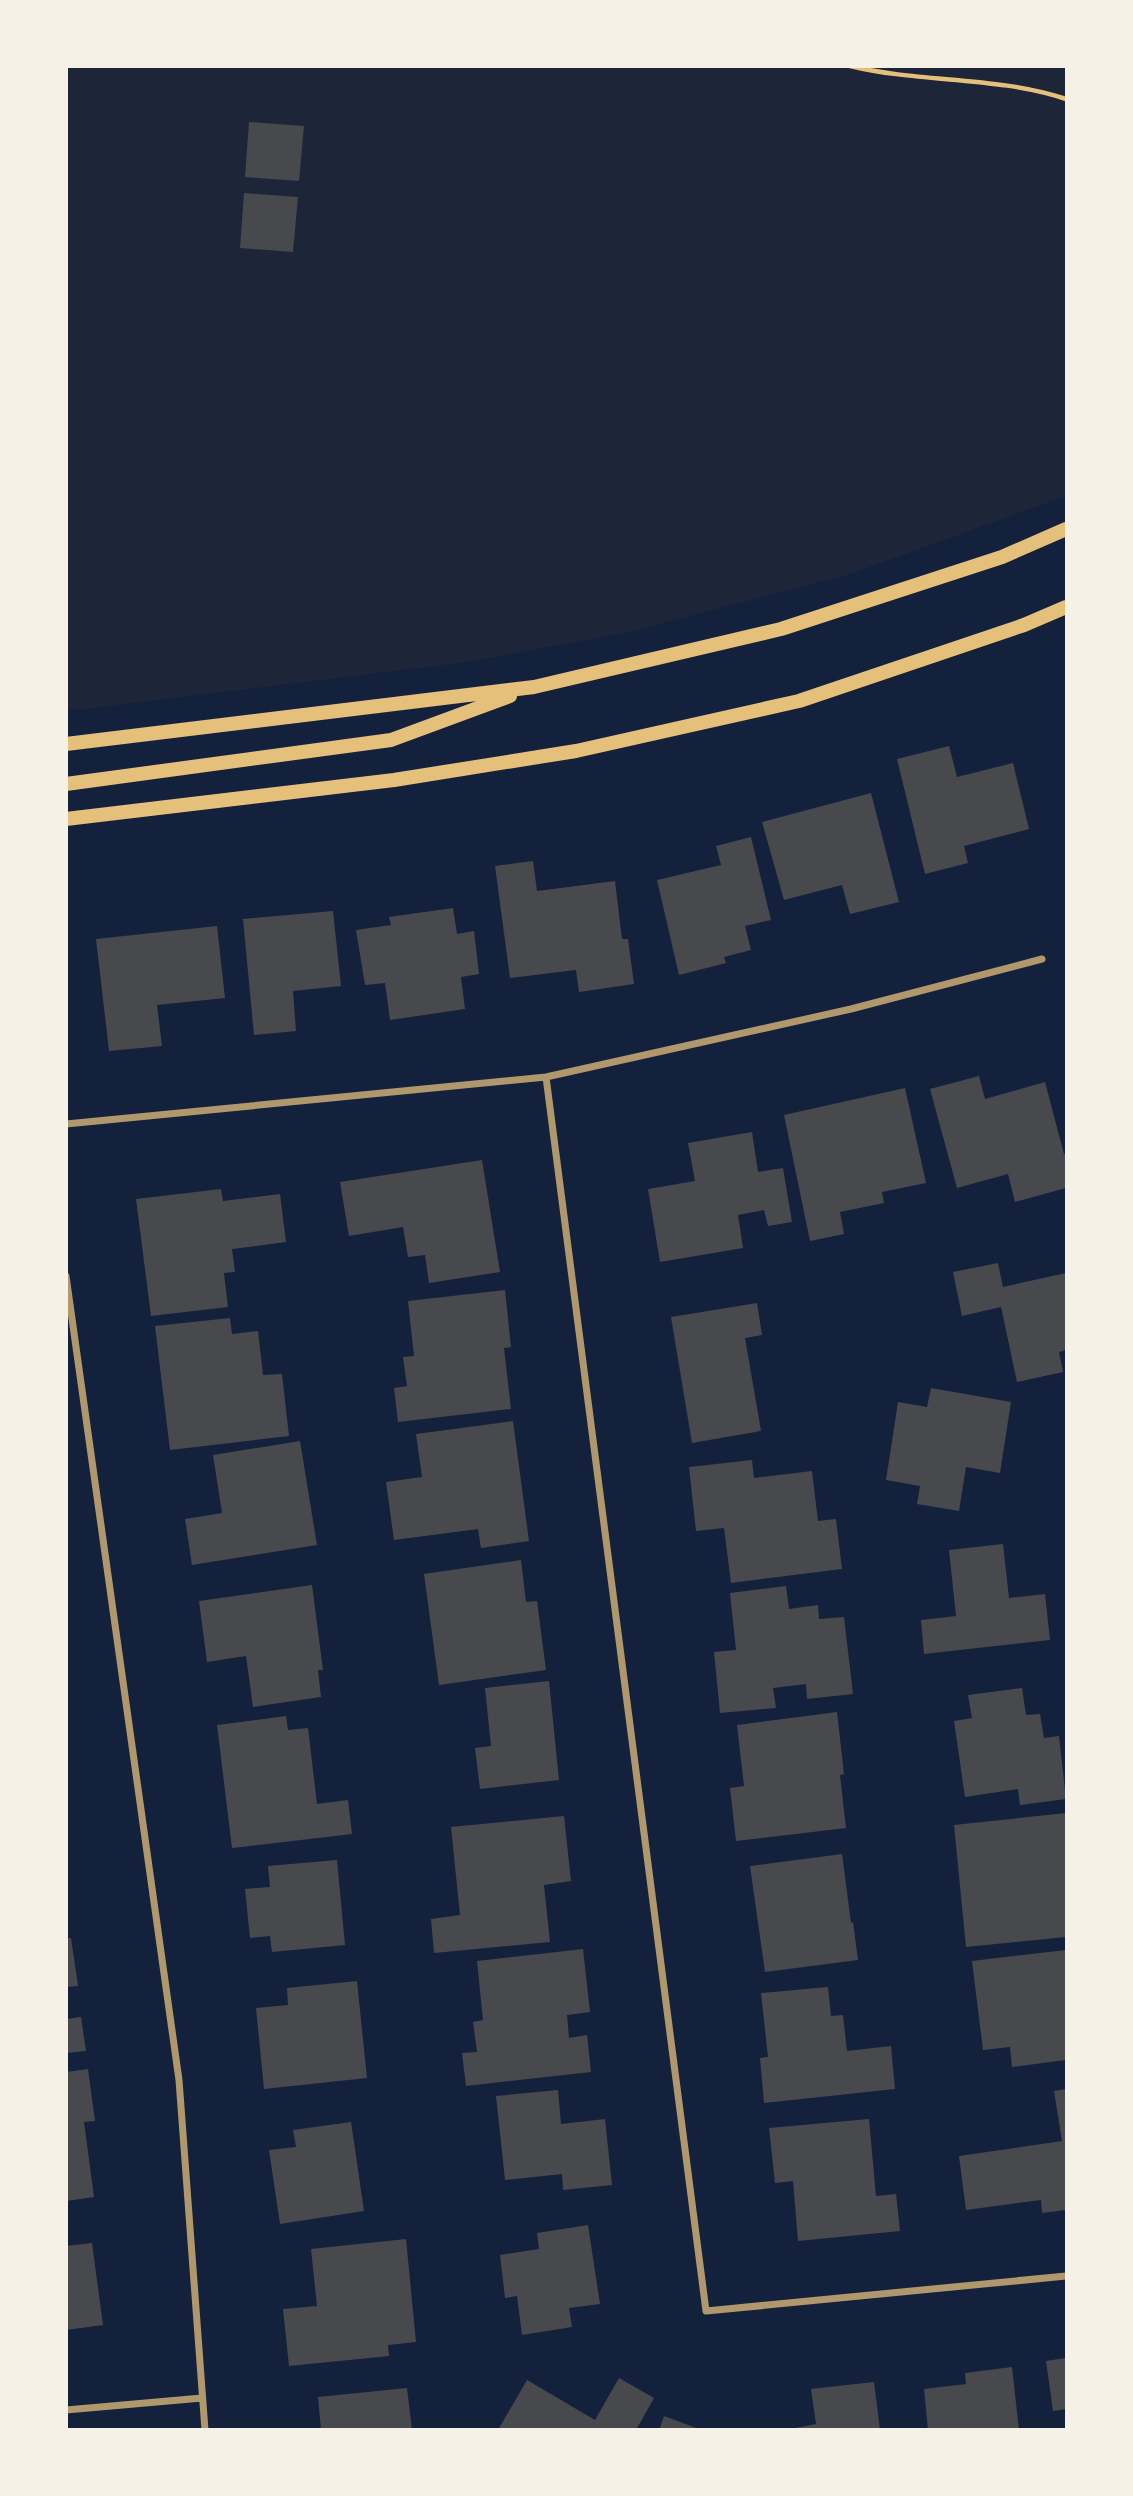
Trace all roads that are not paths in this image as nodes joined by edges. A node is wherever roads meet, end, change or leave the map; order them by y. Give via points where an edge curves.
1 (1066, 529) edge
2 (1066, 607) edge
3 (534, 687) junction
4 (66, 744) edge
5 (66, 784) edge
6 (66, 819) edge
7 (1042, 958) dead end
8 (546, 1077) junction
9 (66, 1124) edge
10 (66, 1276) edge
11 (1066, 2276) edge
12 (202, 2398) junction
13 (66, 2410) edge
14 (205, 2430) edge

1 - 3 main road via 1002,557 781,629
2 - 6 main road via 799,701 576,751 394,780
3 - 4 main road
3 - 5 main road via 391,740
7 - 8 street via 851,1009
8 - 9 street
8 - 11 street via 706,2311
10 - 12 street via 179,2080
12 - 13 street
12 - 14 street

